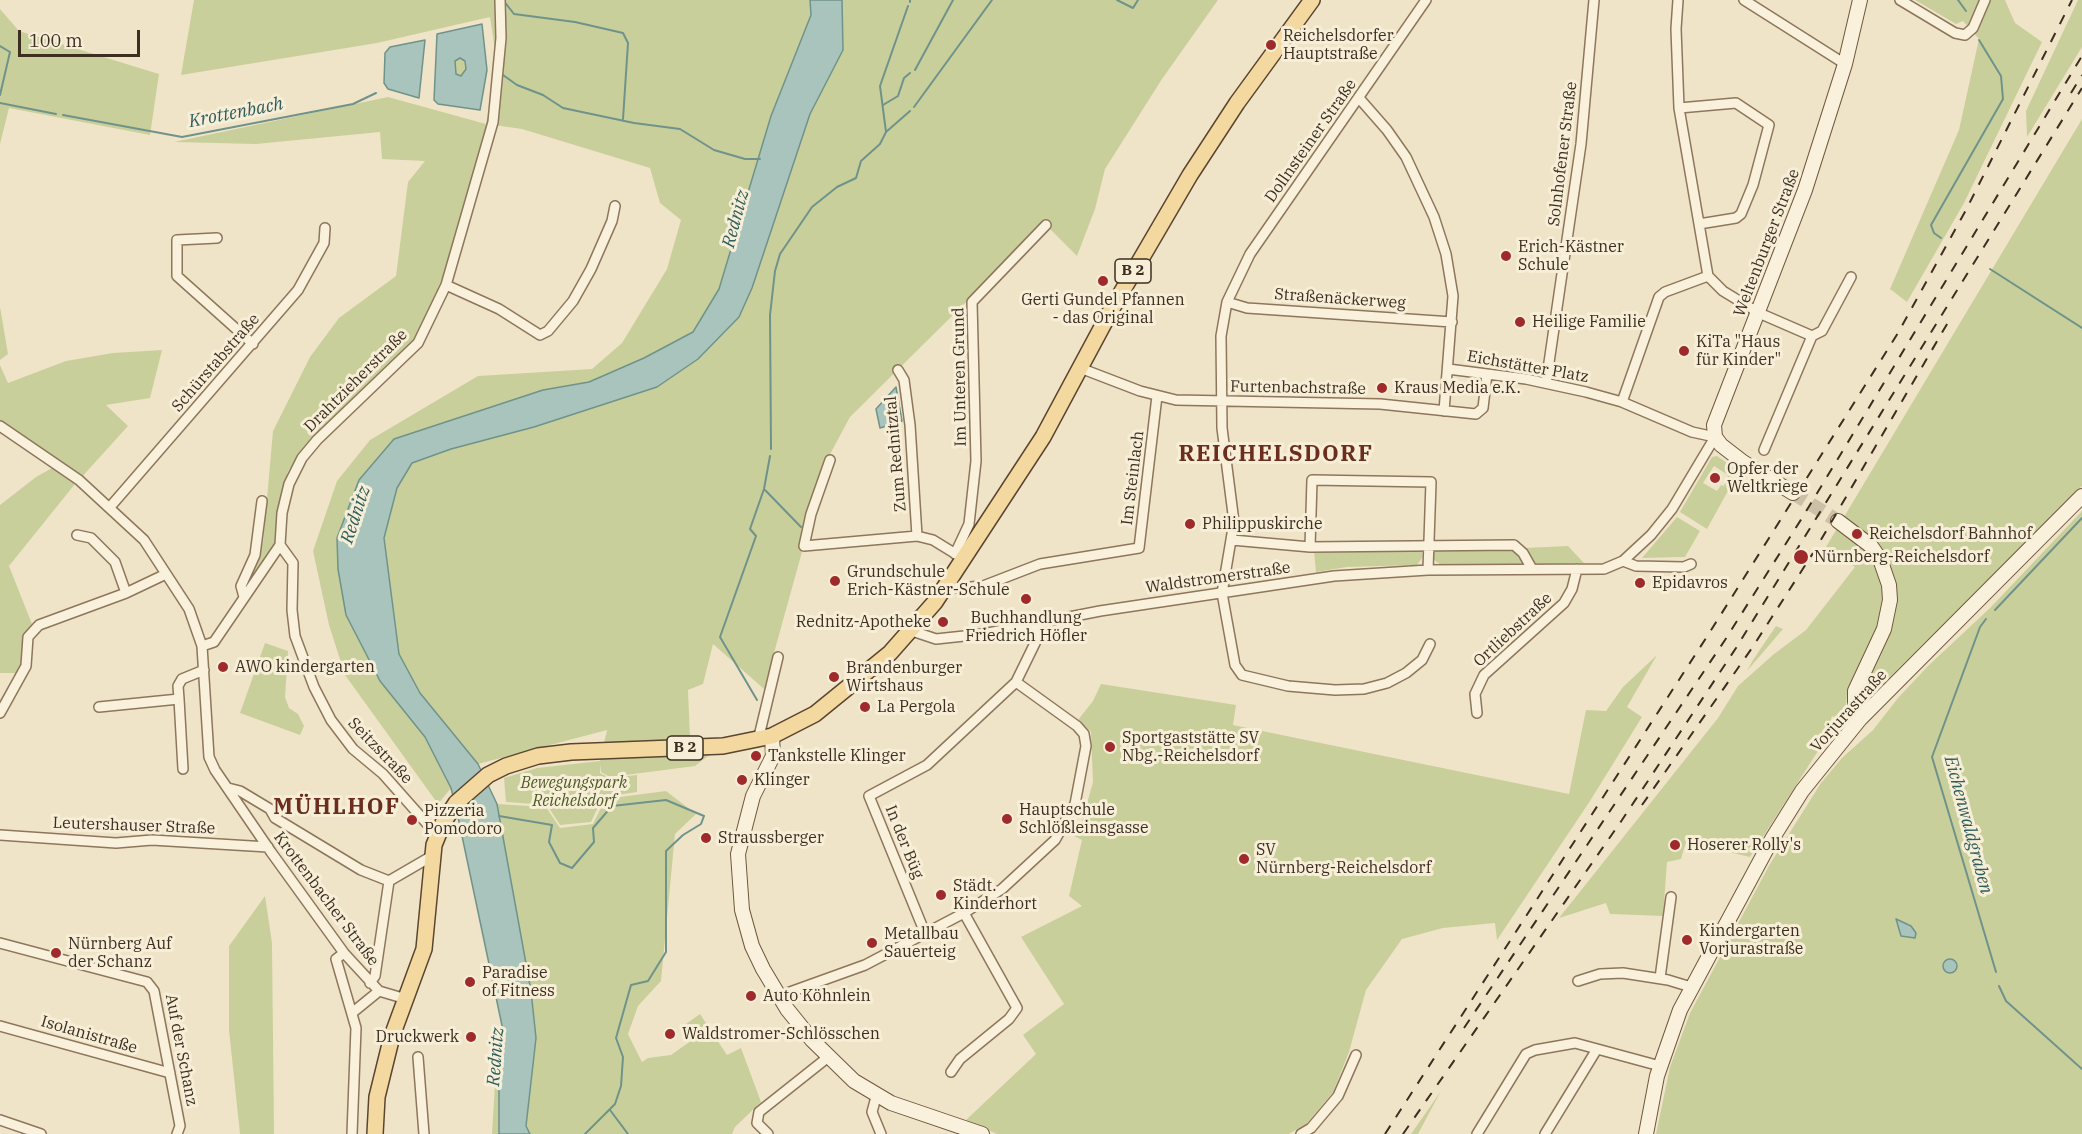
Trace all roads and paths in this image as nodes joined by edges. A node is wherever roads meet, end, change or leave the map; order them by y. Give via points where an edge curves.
1 (500, 0) edge
2 (1312, 0) edge
3 (1426, 0) edge
4 (1594, 0) edge
5 (1678, 0) edge
6 (1744, 0) edge
7 (1860, 0) edge
8 (1900, 0) edge
9 (1985, 0) edge
10 (1845, 64) junction
11 (1359, 98) junction
12 (1679, 108) junction
13 (615, 206) dead end
14 (1699, 224) junction
15 (1046, 225) dead end
16 (324, 228) dead end
17 (217, 238) dead end
18 (1708, 276) junction
19 (1851, 277) dead end
20 (446, 285) junction
21 (1227, 302) junction
22 (1759, 313) junction
23 (1452, 322) junction
24 (1812, 336) junction
25 (254, 344) junction
26 (1080, 369) junction
27 (1448, 369) junction
28 (898, 370) dead end
29 (1487, 374) junction
30 (1546, 383) junction
31 (1157, 396) junction
32 (1221, 402) junction
33 (1622, 402) junction
34 (1444, 411) junction
35 (0, 426) edge
36 (1715, 437) junction
37 (1764, 450) dead end
38 (830, 460) dead end
39 (1792, 493) tunnel mouth
40 (2082, 496) edge
41 (262, 501) dead end
42 (110, 507) junction
43 (1838, 521) tunnel mouth
44 (77, 535) dead end
45 (917, 536) junction
46 (1232, 540) junction
47 (280, 545) junction
48 (1428, 546) junction
49 (1310, 548) junction
50 (959, 557) junction
51 (1623, 561) junction
52 (1691, 564) dead end
53 (1532, 569) junction
54 (1577, 569) junction
55 (1428, 570) junction
56 (166, 574) junction
57 (947, 584) junction
58 (126, 593) junction
59 (1222, 593) junction
60 (244, 597) junction
61 (1036, 624) junction
62 (912, 631) junction
63 (1430, 644) dead end
64 (202, 646) junction
65 (778, 657) dead end
66 (204, 670) junction
67 (1016, 682) junction
68 (179, 699) junction
69 (99, 707) dead end
70 (0, 713) edge
71 (1477, 713) dead end
72 (1860, 719) junction
73 (767, 737) junction
74 (183, 769) dead end
75 (228, 788) junction
76 (440, 829) junction
77 (0, 835) edge
78 (268, 847) junction
79 (432, 856) junction
80 (389, 881) junction
81 (1671, 897) dead end
82 (964, 913) junction
83 (925, 933) junction
84 (0, 943) edge
85 (344, 953) junction
86 (1660, 978) junction
87 (1578, 981) dead end
88 (370, 983) junction
89 (1691, 987) junction
90 (380, 991) junction
91 (779, 996) junction
92 (406, 999) junction
93 (352, 1013) junction
94 (0, 1026) edge
95 (1597, 1049) junction
96 (1356, 1055) dead end
97 (418, 1057) dead end
98 (827, 1058) junction
99 (1660, 1066) junction
100 (951, 1072) dead end
101 (170, 1073) junction
102 (876, 1096) junction
103 (0, 1120) edge
104 (41, 1134) edge
105 (177, 1134) edge
106 (352, 1134) edge
107 (375, 1134) edge
108 (424, 1134) edge
109 (768, 1134) edge
110 (881, 1134) edge
111 (982, 1134) edge
112 (1301, 1134) edge
113 (1477, 1134) edge
114 (1545, 1134) edge
115 (1646, 1134) edge

1 - 20 street, Drahtzieherstraße via 501,38 493,122
2 - 26 main road, B 2 via 1200,158
3 - 11 street, Dollnsteiner Straße
4 - 30 street, Solnhofener Straße via 1581,144
5 - 12 street
6 - 10 street
7 - 10 main road, Weltenburger Straße
8 - 9 street via 1965,35
10 - 22 main road, Weltenburger Straße
11 - 21 street, Dollnsteiner Straße via 1250,254
11 - 23 street, Eichstätter Platz via 1406,157 1434,218 1449,270
12 - 14 street
12 - 14 street via 1736,103 1769,125 1741,214
13 - 20 street via 591,269 573,301 540,335 499,309
14 - 18 street
15 - 50 street, Im Unteren Grund via 972,302 976,461 969,524
16 - 25 street, Schürstabstraße via 324,243 298,291
17 - 25 street via 177,240 177,276
18 - 22 street via 1723,291
18 - 33 street via 1659,297
19 - 24 street via 1822,331
20 - 47 street, Drahtzieherstraße via 418,343 302,458 282,513
21 - 23 street, Straßenäckerweg via 1247,308
21 - 32 street, Dollnsteiner Straße via 1221,336
22 - 24 street
22 - 36 main road, Weltenburger Straße via 1714,425
23 - 27 street, Eichstätter Platz
24 - 37 street
25 - 42 street, Schürstabstraße
26 - 31 street, Furtenbachstraße
26 - 50 main road, B 2 via 1054,420
27 - 29 street, Eichstätter Platz
27 - 34 street
28 - 45 street, Zum Rednitztal via 904,380 910,425
29 - 30 street, Eichstätter Platz
29 - 34 street, Furtenbachstraße via 1483,408 1476,414
30 - 33 street, Eichstätter Platz
31 - 32 street, Furtenbachstraße
31 - 57 street, Im Steinlach via 1139,548 1040,564 983,586 958,588
32 - 34 street, Furtenbachstraße via 1380,404
32 - 46 street, Dollnsteiner Straße via 1234,522
33 - 36 street, Eichstätter Platz via 1692,432
35 - 42 street, Krottenbacher Straße via 79,480
36 - 39 main road via 1743,462
36 - 51 street, Waldstromerstraße via 1672,509
38 - 45 street via 804,546
40 - 72 main road, Vorjurastraße
41 - 60 street via 255,555 241,586
42 - 56 street, Krottenbacher Straße via 144,540
43 - 72 main road via 1871,546 1889,585 1884,629 1855,691
44 - 58 street via 92,538 115,562
45 - 50 street via 933,540
46 - 49 street, Waldstromerstraße
46 - 59 street, Dollnsteiner Straße
47 - 60 street
47 - 76 street, Seitzstraße via 293,563 295,636 331,720 353,748
48 - 49 street, Waldstromerstraße
48 - 49 street via 1431,482 1311,480
48 - 53 street, Waldstromerstraße via 1514,545
48 - 55 street
50 - 57 main road, B 2
51 - 52 street, Waldstromerstraße via 1636,566
51 - 54 street, Waldstromerstraße via 1604,569
53 - 54 street, Waldstromerstraße
53 - 55 street, Waldstromerstraße
54 - 71 street, Ortliebstraße via 1564,603 1484,675 1475,694
55 - 59 street, Waldstromerstraße via 1334,576
56 - 58 street
56 - 64 street, Krottenbacher Straße via 189,609
57 - 62 main road, B 2
58 - 70 street via 32,631 26,645 26,666
59 - 61 street, Waldstromerstraße
59 - 63 street via 1235,665 1242,675 1288,686 1364,689 1414,668
60 - 64 street via 214,642
61 - 62 street, Waldstromerstraße via 936,639
61 - 67 street, In der Büg via 1037,639
62 - 73 main road, B 2 via 815,714
64 - 66 street, Krottenbacher Straße
65 - 73 street via 760,732
66 - 68 street via 182,679
66 - 75 street, Krottenbacher Straße via 209,757
67 - 82 street via 1084,734 1081,781 1075,804 1056,840 1002,889
67 - 83 street, In der Büg via 927,765 869,796
68 - 69 street
68 - 74 street
72 - 89 main road, Vorjurastraße via 1791,808
73 - 76 main road, B 2 via 723,746 544,755 506,766 470,788
73 - 91 main road via 773,756 753,795 740,838 737,869 749,939
75 - 78 street, Krottenbacher Straße
75 - 80 street via 270,809 275,818 361,870
76 - 79 main road, B 2
77 - 78 street, Leutershauser Straße
78 - 85 street, Krottenbacher Straße
79 - 80 street
79 - 92 main road, B 2 via 424,949
80 - 88 street via 375,976
81 - 86 street
82 - 83 street
82 - 100 street via 1017,1008 960,1059
83 - 91 street via 865,965
84 - 101 street, Auf der Schanz via 147,982 154,991
85 - 88 street, Krottenbacher Straße
85 - 93 street via 336,959
86 - 87 street via 1612,972
86 - 89 street
88 - 90 street, Krottenbacher Straße
89 - 99 main road, Vorjurastraße
90 - 92 street, Krottenbacher Straße
90 - 93 street
91 - 98 main road
92 - 107 main road, B 2 via 392,1035 377,1097
93 - 106 street via 356,1028
94 - 101 street, Isolanistraße
95 - 99 street
95 - 113 street via 1567,1043 1526,1054
95 - 114 street
96 - 112 street via 1338,1096
97 - 108 street
98 - 102 main road
98 - 109 street via 759,1112 757,1123
99 - 115 main road, Vorjurastraße
101 - 105 street, Auf der Schanz via 180,1126
102 - 110 street via 872,1112
102 - 111 main road
103 - 104 street

